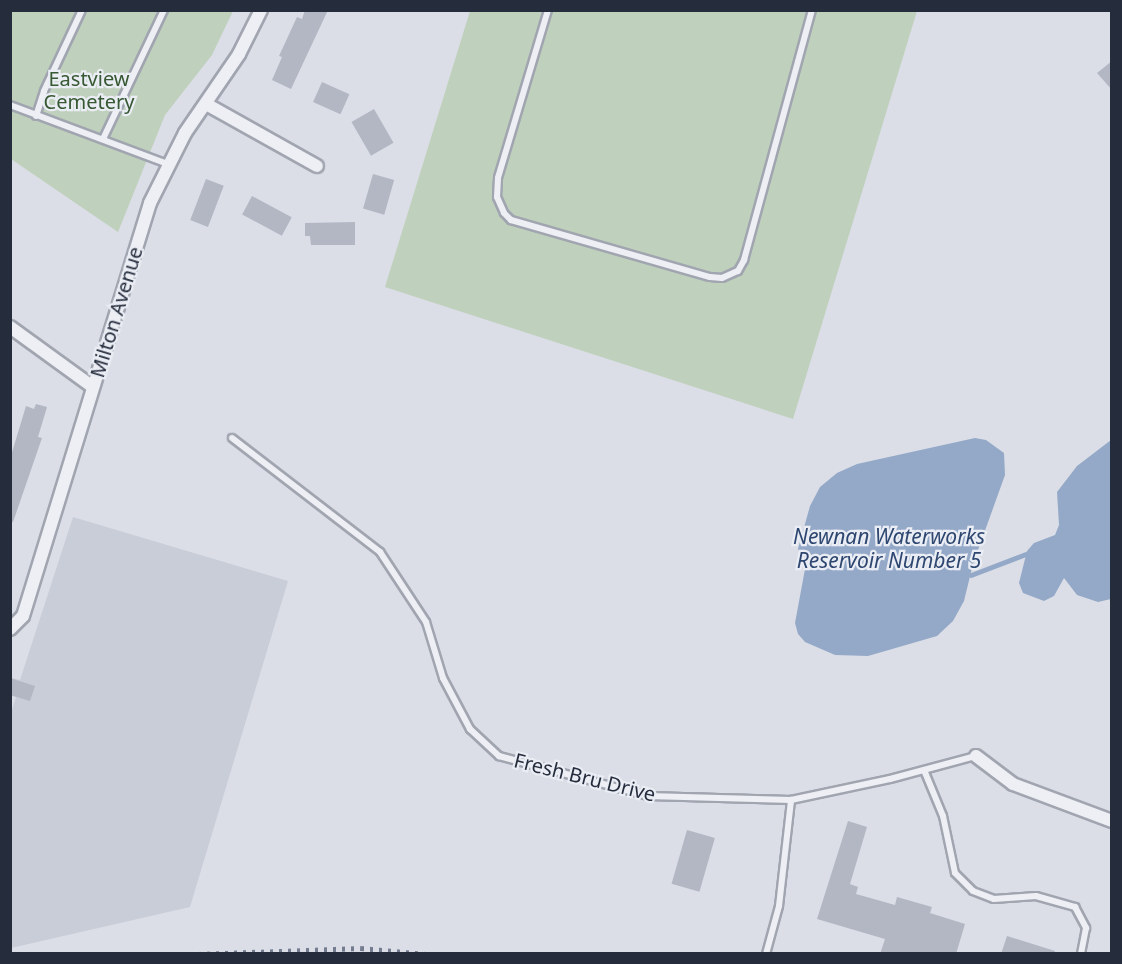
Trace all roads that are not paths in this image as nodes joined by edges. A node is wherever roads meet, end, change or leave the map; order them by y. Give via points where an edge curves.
1 (82, 10) edge
2 (164, 10) edge
3 (261, 10) edge
4 (549, 10) edge
5 (812, 10) edge
6 (206, 104) junction
7 (10, 105) edge
8 (36, 116) junction
9 (103, 139) junction
10 (168, 164) junction
11 (317, 166) dead end
12 (10, 327) edge
13 (93, 387) junction
14 (232, 438) dead end
15 (10, 630) edge
16 (976, 756) joint
17 (924, 770) junction
18 (791, 800) junction
19 (1112, 821) edge
20 (766, 954) edge
21 (1081, 954) edge

1 - 8 lane
2 - 9 lane
3 - 6 street, Milton Avenue
4 - 5 lane via 498,178 497,197 504,213 511,220 710,278 722,278 738,272 744,260
6 - 10 street, Milton Avenue
6 - 11 street
7 - 8 lane
8 - 9 lane
9 - 10 lane
10 - 13 street, Milton Avenue via 150,203
12 - 13 street
13 - 15 street, Milton Avenue via 23,616
14 - 18 lane, Fresh Bru Drive via 381,552 426,622 443,678 470,729 499,756 648,796
16 - 17 lane, Fresh Bru Drive
16 - 19 street, Fresh Bru Drive via 1013,784
17 - 18 lane, Fresh Bru Drive
17 - 21 lane via 943,816 955,873 973,891 994,899 1036,896 1076,907 1086,928
18 - 20 lane via 779,906

